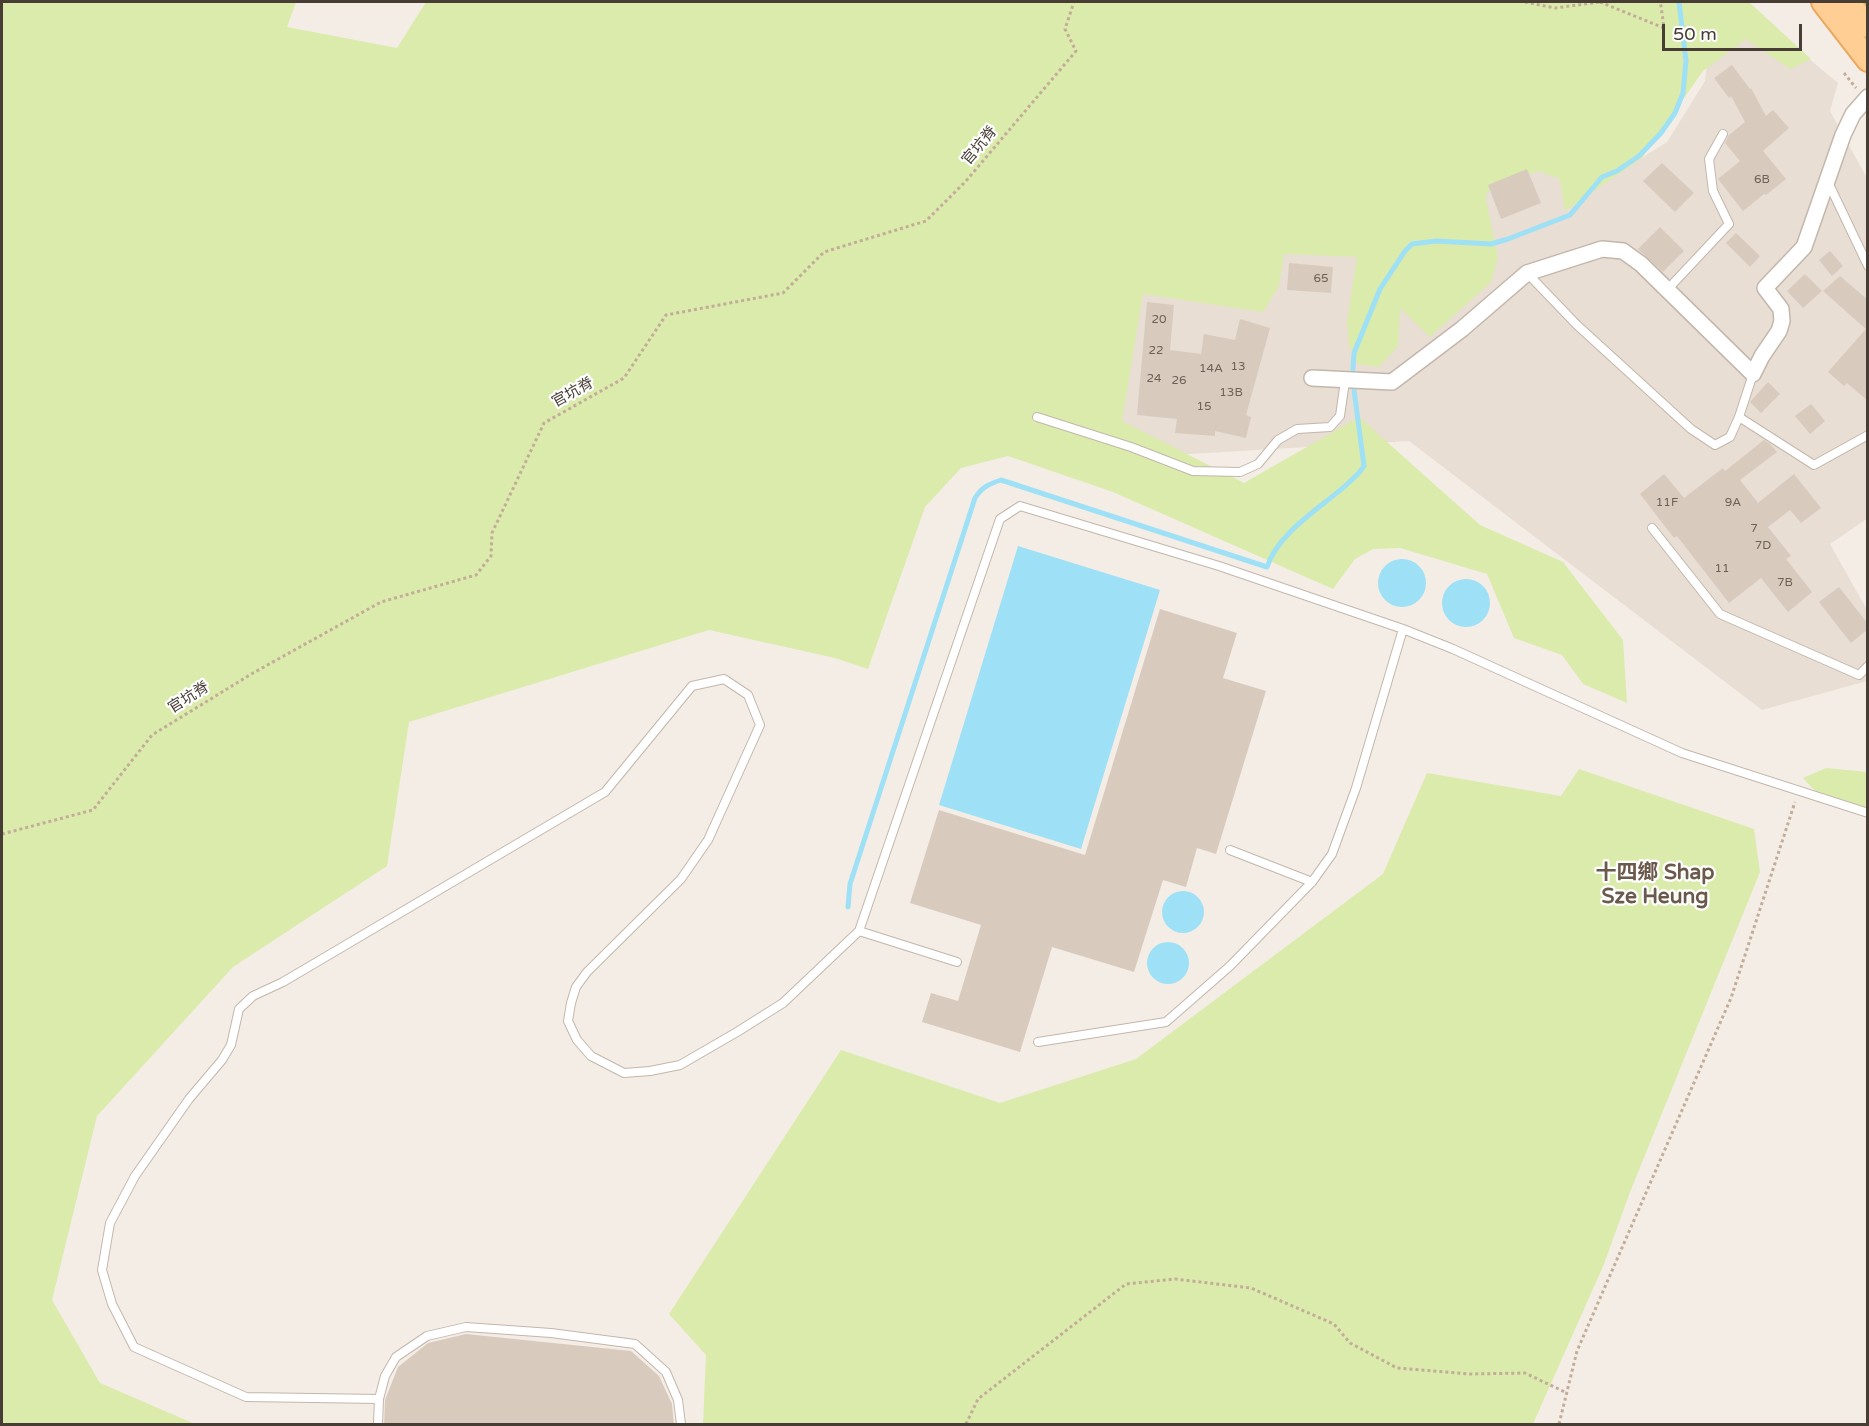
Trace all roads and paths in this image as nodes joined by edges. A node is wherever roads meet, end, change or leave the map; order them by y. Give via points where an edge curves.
1 (1074, 2) edge
2 (1525, 2) edge
3 (1600, 2) edge
4 (1659, 2) edge
5 (1823, 2) edge
6 (1848, 2) edge
7 (1868, 26) edge
8 (1868, 60) edge
9 (1868, 97) edge
10 (1723, 134) dead end
11 (1827, 179) junction
12 (1868, 266) edge
13 (1527, 273) junction
14 (1667, 290) junction
15 (1753, 374) junction
16 (1312, 378) dead end
17 (1345, 381) junction
18 (1037, 417) dead end
19 (1739, 417) junction
20 (1868, 435) edge
21 (1652, 528) dead end
22 (1403, 629) junction
23 (1868, 666) edge
24 (1798, 791) junction
25 (1868, 813) edge
26 (2, 834) edge
27 (1230, 850) dead end
28 (1312, 882) junction
29 (859, 932) junction
30 (957, 962) dead end
31 (1038, 1042) dead end
32 (1567, 1393) junction
33 (379, 1399) junction
34 (378, 1425) edge
35 (681, 1425) edge
36 (966, 1425) edge
37 (1559, 1425) edge

1 - 26 path, 官坑脊 via 1065,29 1076,51 966,181 926,221 824,252 783,293 666,315 624,378 544,423 492,533 491,556 476,575 381,602 223,691 152,735 93,810
2 - 3 path via 1555,8
3 - 4 path via 1664,28
5 - 8 main road
6 - 7 main road
9 - 11 street via 1853,114
10 - 14 lane via 1709,159 1713,191 1729,224
11 - 12 lane
11 - 15 street via 1804,247 1765,288 1781,309 1782,321
13 - 14 street via 1602,249 1623,251
13 - 17 street via 1392,382
13 - 19 lane via 1577,325 1707,441 1715,445 1730,436
14 - 15 street
15 - 19 lane
16 - 17 street
17 - 18 lane via 1340,416 1330,427 1297,429 1278,440 1258,464 1240,472 1193,471
19 - 20 lane via 1814,465
21 - 23 lane via 1720,615 1859,675
22 - 24 lane via 1682,753
22 - 28 lane via 1356,788 1332,854
22 - 29 lane via 1219,566 1020,506 1000,519
24 - 25 lane
24 - 32 path via 1731,998 1576,1351
27 - 28 lane
28 - 31 lane via 1230,966 1166,1022
29 - 30 lane
29 - 33 lane via 783,1003 680,1065 624,1073 591,1056 577,1040 568,1021 576,987 681,879 708,840 760,725 748,695 724,679 692,686 605,792 253,996 240,1009 231,1045 222,1060 135,1176 110,1223 102,1270 112,1305 134,1347 246,1397
32 - 36 path via 1525,1373 1470,1374 1397,1368 1350,1343 1334,1324 1251,1288 1175,1279 1126,1284 978,1399
32 - 37 path
33 - 34 lane
33 - 35 lane via 385,1376 396,1357 427,1336 466,1327 551,1333 635,1344 666,1372 678,1400

